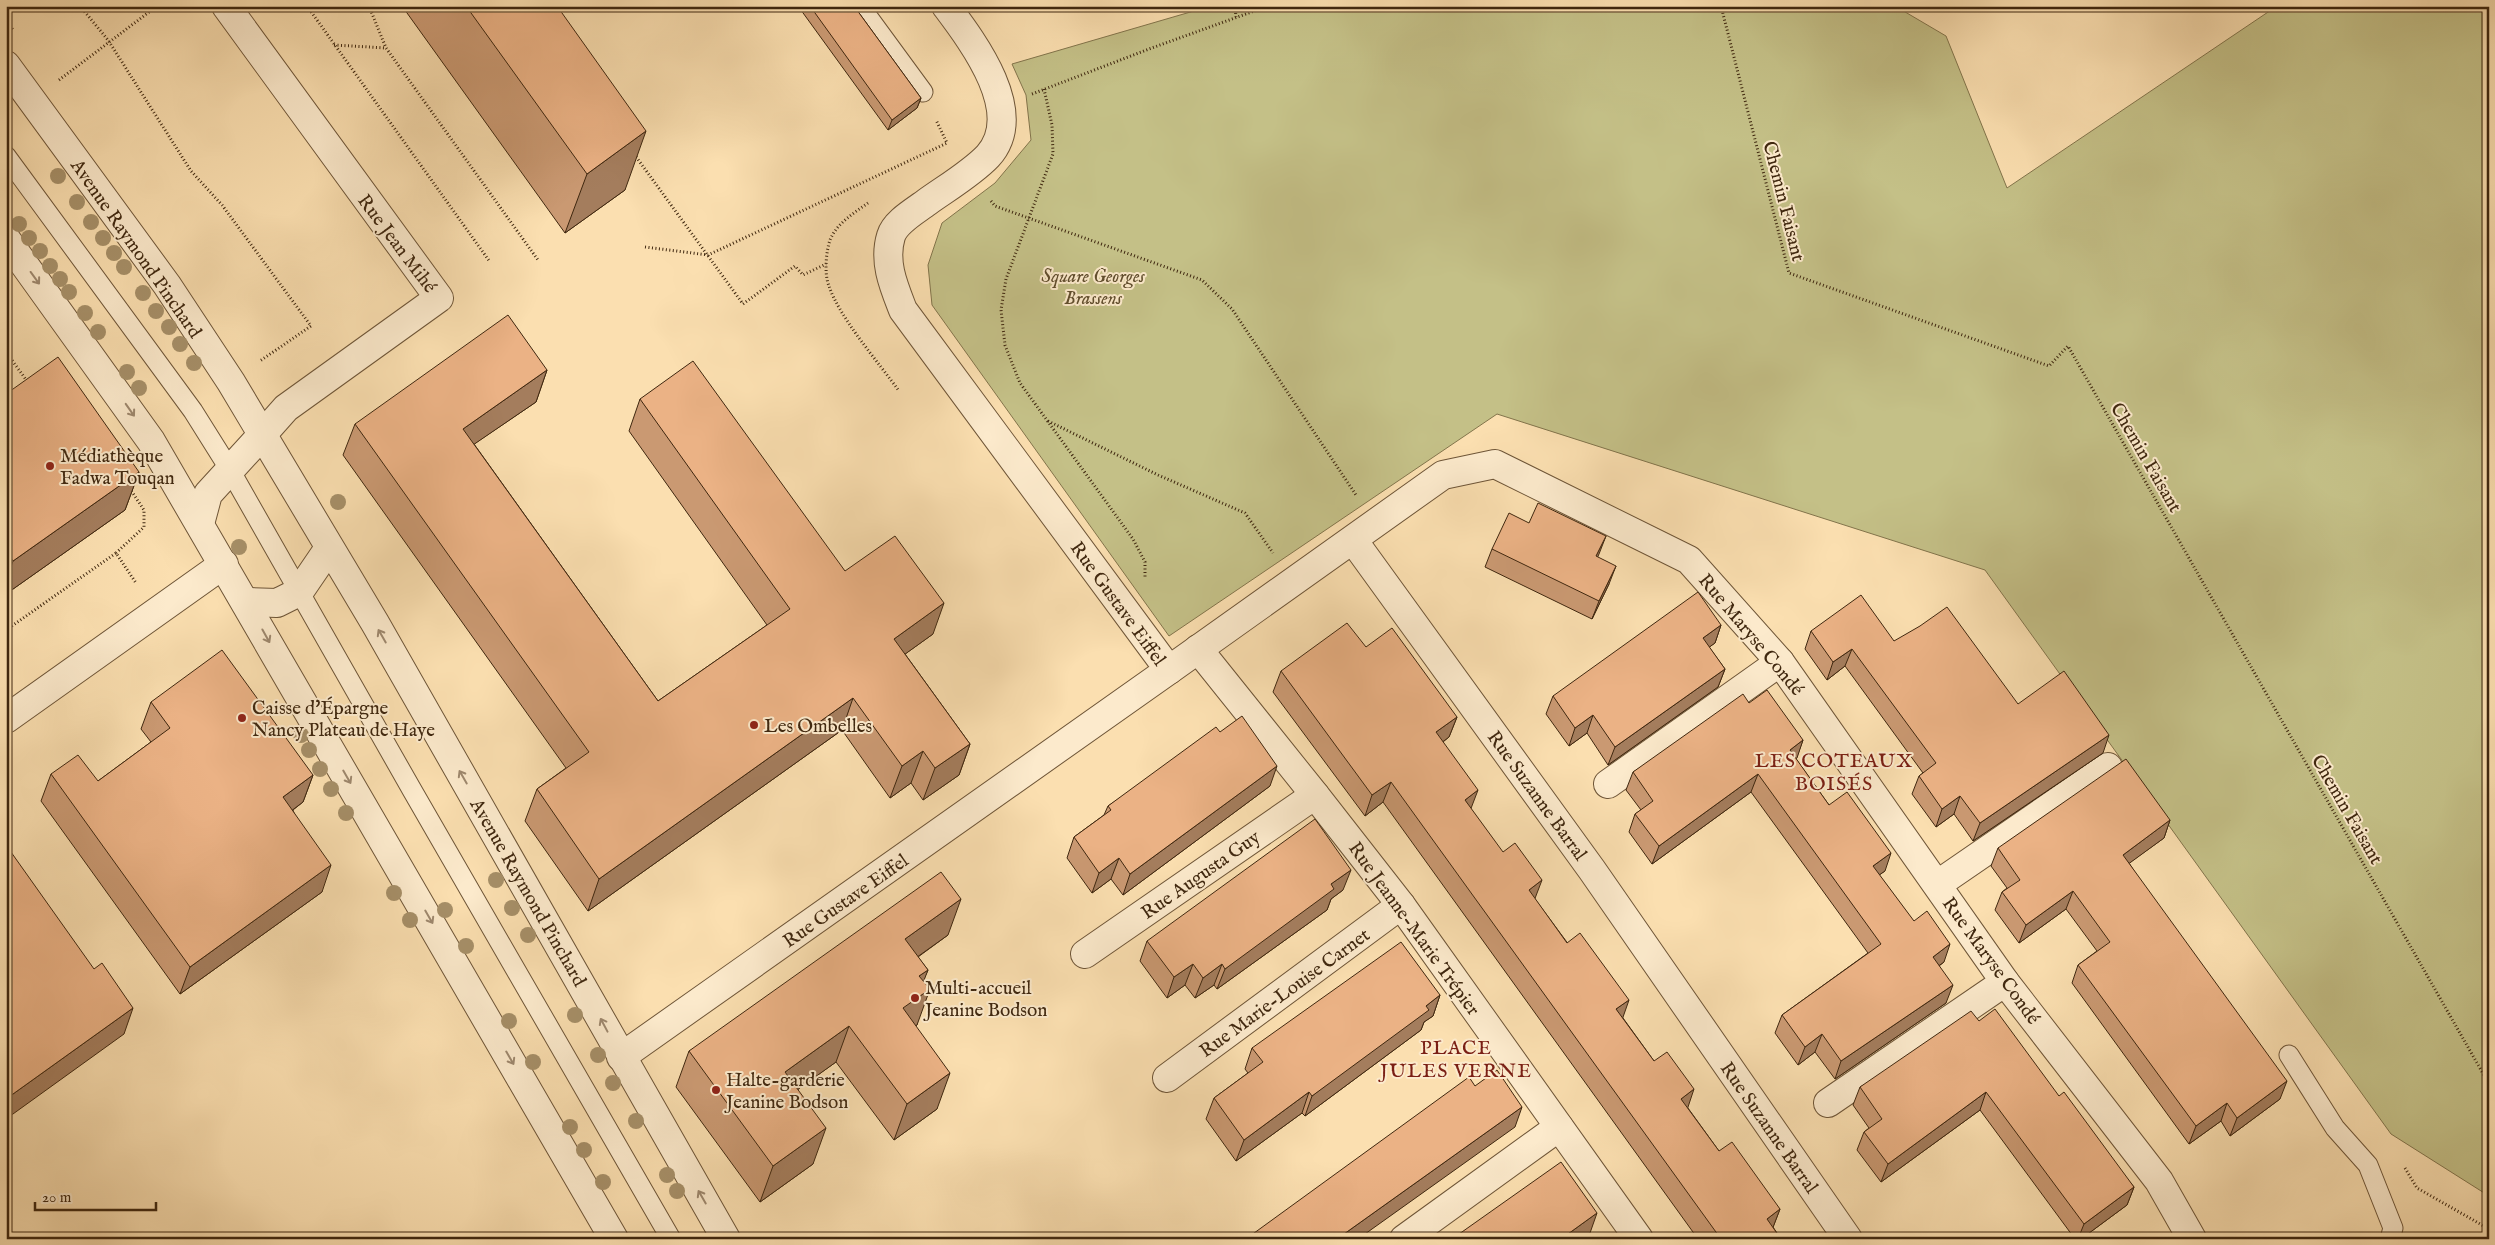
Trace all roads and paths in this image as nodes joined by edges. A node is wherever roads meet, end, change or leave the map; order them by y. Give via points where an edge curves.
1 (80, 6) edge
2 (157, 6) edge
3 (226, 6) edge
4 (307, 6) edge
5 (369, 6) edge
6 (860, 6) edge
7 (946, 6) edge
8 (1234, 6) edge
9 (1268, 6) edge
10 (1721, 6) edge
11 (1236, 17) junction
12 (108, 40) junction
13 (334, 45) junction
14 (386, 48) junction
15 (6, 65) edge
16 (52, 85) dead end
17 (1044, 89) junction
18 (923, 92) dead end
19 (998, 93) junction
20 (947, 144) dead end
21 (631, 150) edge
22 (6, 156) edge
23 (968, 171) junction
24 (1029, 218) junction
25 (6, 239) edge
26 (646, 247) dead end
27 (708, 255) junction
28 (538, 260) dead end
29 (490, 262) dead end
30 (826, 264) dead end
31 (6, 352) edge
32 (28, 381) edge
33 (231, 382) junction
34 (1047, 420) junction
35 (262, 435) junction
36 (230, 470) junction
37 (125, 482) edge
38 (1375, 523) junction
39 (200, 524) junction
40 (1353, 540) junction
41 (329, 548) junction
42 (116, 553) junction
43 (224, 564) junction
44 (1293, 582) junction
45 (299, 592) junction
46 (247, 602) junction
47 (1124, 610) junction
48 (156, 612) junction
49 (6, 630) edge
50 (1198, 649) junction
51 (1780, 662) junction
52 (1169, 670) junction
53 (6, 719) edge
54 (2108, 767) dead end
55 (1608, 784) dead end
56 (1316, 795) junction
57 (1938, 884) junction
58 (1401, 905) junction
59 (1085, 954) dead end
60 (2005, 982) junction
61 (2289, 1055) dead end
62 (621, 1057) junction
63 (1167, 1078) dead end
64 (2489, 1084) edge
65 (1828, 1103) dead end
66 (1560, 1127) junction
67 (2368, 1165) junction
68 (2489, 1229) edge
69 (614, 1239) edge
70 (671, 1239) edge
71 (726, 1239) edge
72 (1404, 1239) edge
73 (1639, 1239) edge
74 (1848, 1239) edge
75 (2192, 1239) edge
76 (2390, 1239) edge

1 - 12 path
2 - 12 path
3 - 35 street, Rue Jean Mihé via 439,298 286,408
4 - 13 path
5 - 14 path
6 - 18 lane
7 - 19 street, Rue Gustave Eiffel via 989,69
8 - 11 path
9 - 11 path
10 - 64 path, Chemin Faisant via 1789,273 2049,366 2068,346
11 - 17 path
12 - 16 path
12 - 33 path via 190,171 222,205 311,326
13 - 14 path
13 - 29 path
14 - 28 path
15 - 33 street, Avenue Raymond Pinchard via 167,285
17 - 19 path via 1027,96
17 - 24 path via 1052,125 1053,154
19 - 23 street, Rue Gustave Eiffel via 1001,119 998,139 988,156
20 - 27 path
21 - 27 path
22 - 36 lane via 193,411
23 - 24 path via 995,206
23 - 47 street, Rue Gustave Eiffel via 904,219 891,235 888,257 891,279 903,310
24 - 34 path via 1006,280 1001,310 1005,345 1020,383
24 - 38 path via 1202,280 1232,309
25 -> 39 street via 152,441
26 - 27 path
27 - 30 path via 743,304 795,266 803,275
31 - 32 path
33 - 35 street, Avenue Raymond Pinchard
34 - 44 path via 1158,475 1245,513
34 - 47 path via 1145,562 1145,586
35 - 36 street
35 - 41 street, Avenue Raymond Pinchard
36 - 39 street via 208,494
36 - 45 lane
37 - 42 path via 144,510 144,527
38 - 40 street, Rue Maryse Condé
38 - 51 street, Rue Maryse Condé via 1443,475 1495,464 1689,560
39 - 43 street
40 - 44 street
40 - 74 street, Rue Suzanne Barral via 1592,870
41 - 45 street
62 -> 41 street, Avenue Raymond Pinchard via 562,948
42 - 48 path
42 - 49 path
43 - 46 street
43 - 48 street
44 - 50 street
45 - 46 street via 277,603
45 - 70 lane
46 -> 69 street
47 - 52 street, Rue Gustave Eiffel
48 - 53 street
50 - 52 street
50 - 56 street, Rue Jeanne-Marie Trépier
51 - 55 street
51 - 57 street, Rue Maryse Condé
52 - 62 street, Rue Gustave Eiffel
54 - 57 street
56 - 58 street, Rue Jeanne-Marie Trépier
56 - 59 street, Rue Augusta Guy
57 - 60 street, Rue Maryse Condé
58 - 63 street, Rue Marie-Louise Carnet
58 - 66 street, Rue Jeanne-Marie Trépier
60 - 65 street
60 - 75 street, Rue Maryse Condé via 2159,1181
61 - 67 lane via 2336,1128
71 -> 62 street, Avenue Raymond Pinchard
66 - 72 street
66 - 73 street, Rue Jeanne-Marie Trépier
67 - 68 path via 2381,1158 2403,1166 2417,1188
67 - 76 lane via 2393,1228

